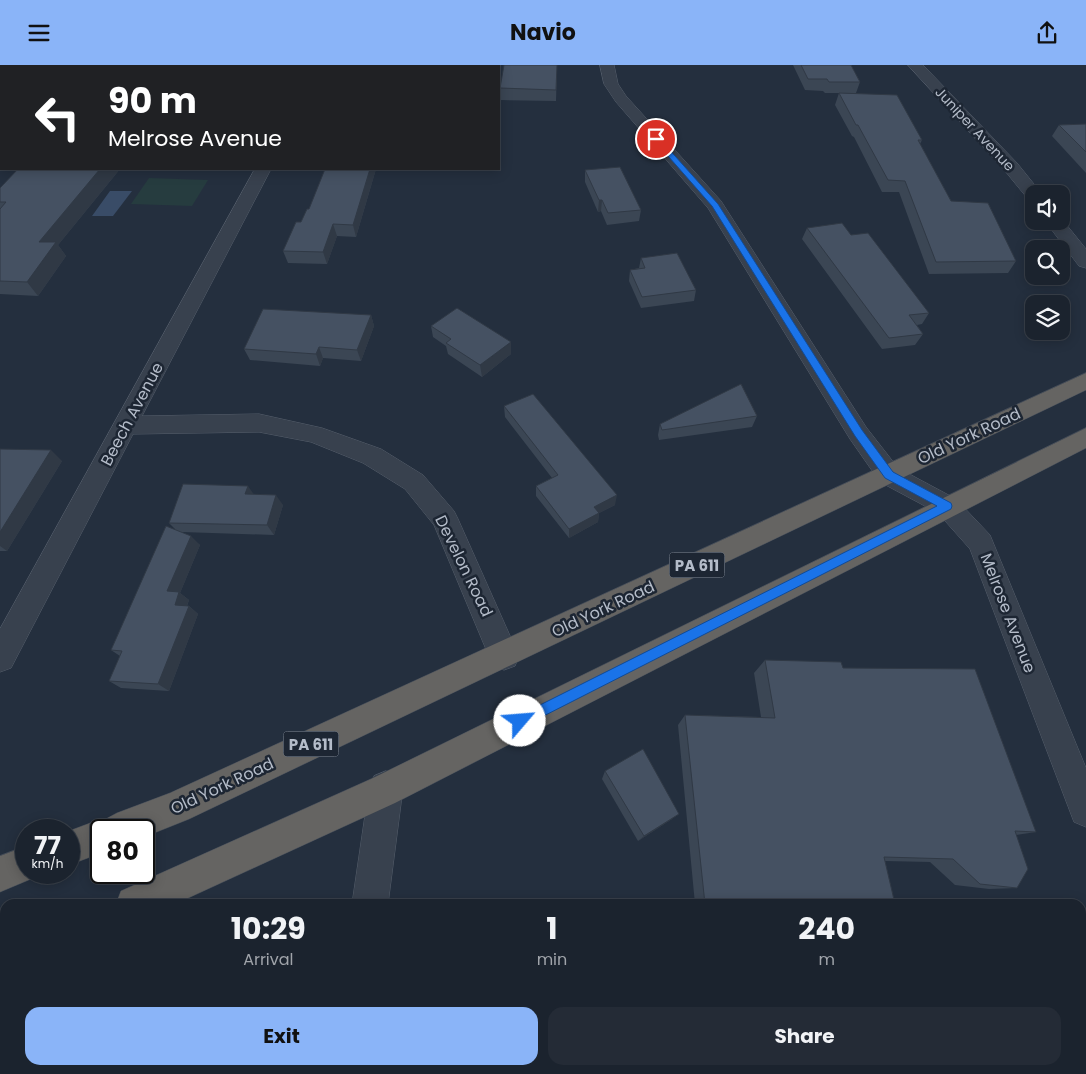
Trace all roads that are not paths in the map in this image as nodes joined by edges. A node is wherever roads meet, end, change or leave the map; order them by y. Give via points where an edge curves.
1 (607, 65) edge
2 (915, 65) edge
3 (262, 170) edge
4 (1026, 185) edge
5 (1061, 230) edge
6 (1086, 263) edge
7 (1086, 381) edge
8 (126, 425) junction
9 (1086, 437) edge
10 (889, 475) junction
11 (947, 506) junction
12 (504, 655) junction
13 (0, 658) edge
14 (386, 788) junction
15 (1086, 810) edge
16 (146, 819) edge
17 (15, 868) edge
18 (0, 874) edge
19 (145, 899) edge
20 (371, 899) edge

1 - 10 street, Melrose Avenue via 611,84 621,99 715,205 858,433
2 - 4 street, Juniper Avenue
3 - 8 street, Beech Avenue
5 - 6 street
7 - 10 highway, Old York Road / PA 611
8 - 12 street, Develon Road via 259,423 314,434 372,457 414,482 445,519
8 - 13 street, Beech Avenue
9 - 11 highway
10 - 11 street, Melrose Avenue
10 - 12 highway, Old York Road / PA 611
11 - 14 highway
11 - 15 street, Melrose Avenue via 981,543
12 - 16 highway, Old York Road / PA 611
14 - 19 highway
14 - 20 street
17 - 18 highway

